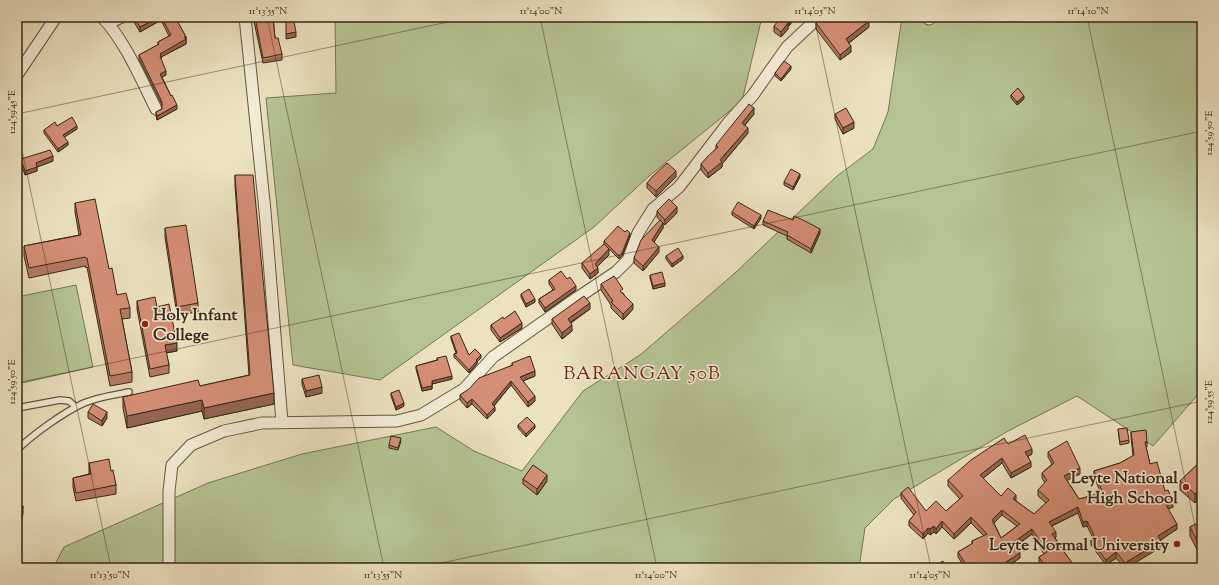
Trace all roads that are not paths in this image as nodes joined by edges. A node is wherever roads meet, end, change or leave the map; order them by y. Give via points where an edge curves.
1 (56, 17) edge
2 (102, 17) edge
3 (128, 17) edge
4 (245, 17) edge
5 (819, 17) edge
6 (110, 25) junction
7 (17, 75) edge
8 (156, 109) dead end
9 (129, 392) dead end
10 (76, 407) junction
11 (17, 408) edge
12 (282, 422) junction
13 (17, 450) edge
14 (169, 568) edge

1 - 7 street
2 - 6 street
3 - 6 lane
4 - 12 street via 265,211
5 - 12 street via 787,47 753,95 679,187 653,209 638,233 628,260 616,272 493,357 464,389 421,415 397,421
6 - 8 street
9 - 10 lane via 105,396
10 - 11 lane via 69,401 60,400
10 - 13 lane
12 - 14 street via 262,423 224,431 191,446 172,465 169,490

